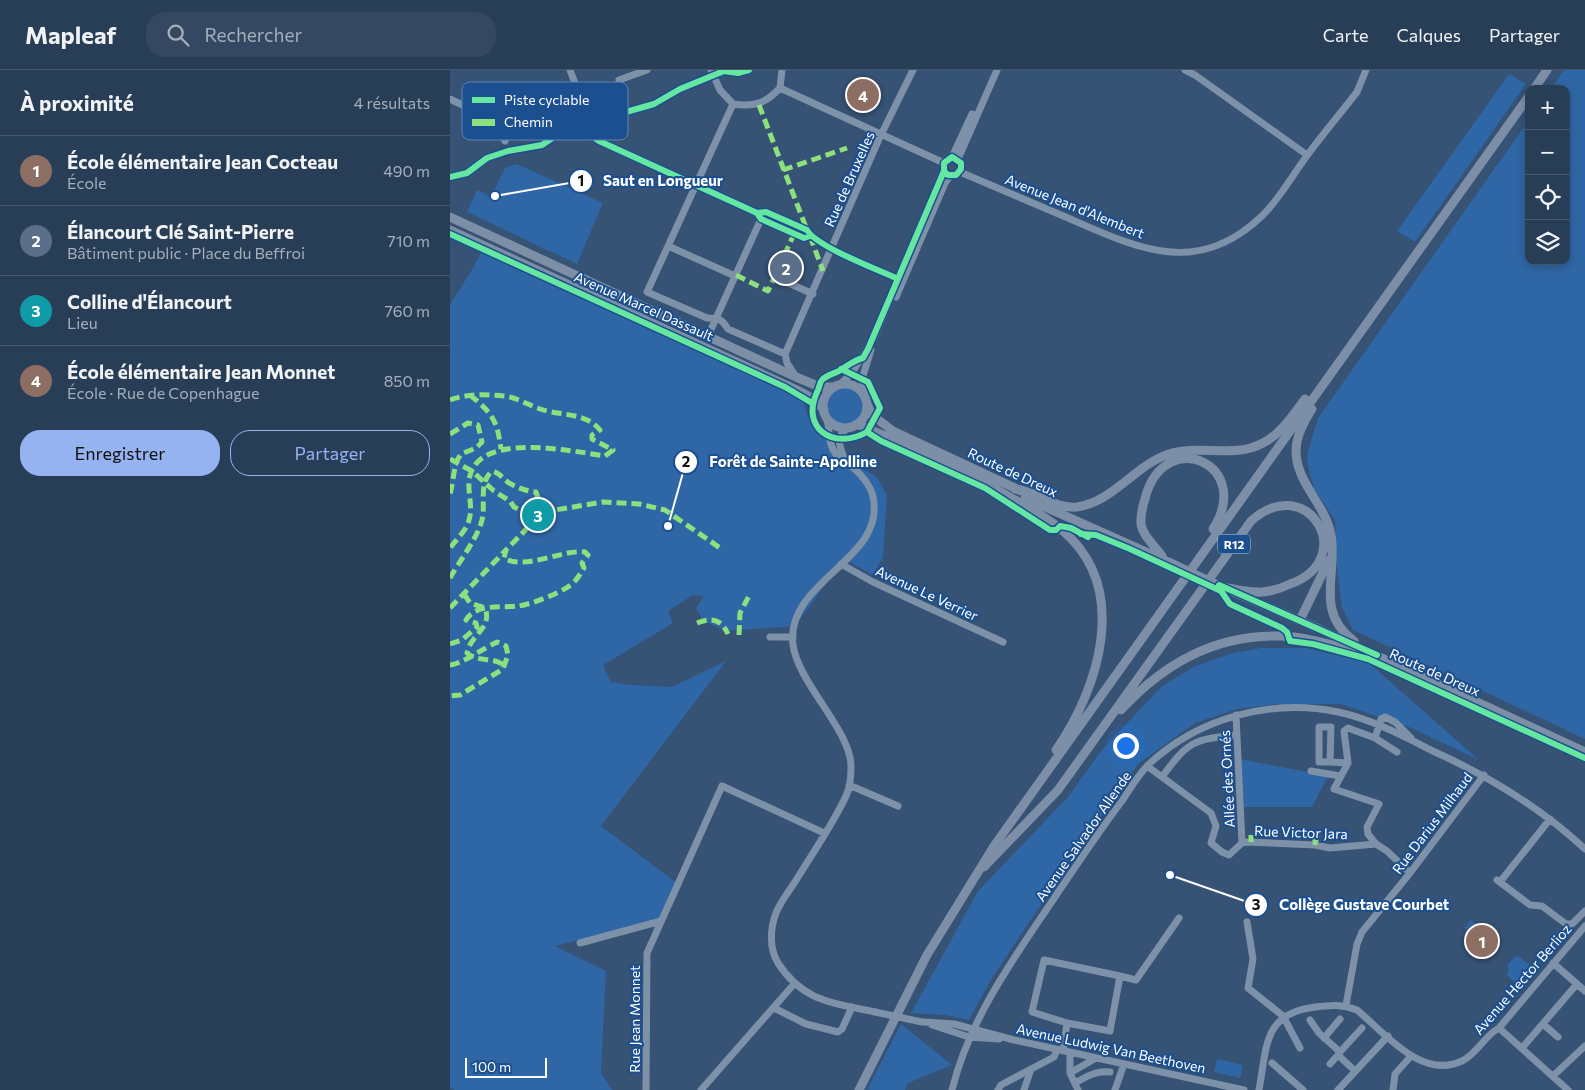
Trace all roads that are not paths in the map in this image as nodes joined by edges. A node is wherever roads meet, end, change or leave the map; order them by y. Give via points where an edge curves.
1 (570, 70) edge
2 (647, 70) edge
3 (711, 70) edge
4 (782, 70) edge
5 (913, 70) edge
6 (992, 70) edge
7 (997, 70) edge
8 (1185, 70) edge
9 (1366, 70) edge
10 (1543, 70) edge
11 (1547, 70) edge
12 (636, 72) edge
13 (619, 80) dead end
14 (1540, 80) junction
15 (575, 82) edge
16 (1537, 85) edge
17 (780, 88) junction
18 (450, 99) edge
19 (1525, 102) edge
20 (733, 104) junction
21 (462, 105) edge
22 (882, 134) junction
23 (598, 140) edge
24 (1307, 155) junction
25 (955, 158) junction
26 (944, 167) junction
27 (960, 172) junction
28 (950, 176) junction
29 (696, 186) junction
30 (759, 216) junction
31 (450, 217) edge
32 (450, 230) edge
33 (668, 246) junction
34 (832, 249) junction
35 (735, 276) junction
36 (775, 277) dead end
37 (898, 279) junction
38 (813, 294) junction
39 (717, 318) junction
40 (708, 336) junction
41 (1350, 345) junction
42 (785, 354) junction
43 (1330, 375) junction
44 (796, 377) junction
45 (836, 386) junction
46 (865, 396) junction
47 (868, 406) junction
48 (825, 413) junction
49 (857, 424) junction
50 (848, 428) junction
51 (845, 460) junction
52 (975, 476) junction
53 (1015, 489) junction
54 (1207, 545) junction
55 (1332, 554) junction
56 (1154, 555) junction
57 (1168, 562) junction
58 (840, 564) junction
59 (1222, 587) junction
60 (1275, 611) junction
61 (1290, 620) junction
62 (1300, 620) junction
63 (770, 637) dead end
64 (793, 637) junction
65 (1003, 642) dead end
66 (1356, 650) junction
67 (1375, 654) junction
68 (1236, 715) junction
69 (1379, 727) junction
70 (1100, 734) junction
71 (1237, 735) junction
72 (1375, 738) junction
73 (1417, 743) junction
74 (1397, 752) dead end
75 (1585, 754) edge
76 (1330, 762) junction
77 (1348, 763) junction
78 (1147, 766) junction
79 (1311, 771) dead end
80 (1044, 775) junction
81 (1484, 775) junction
82 (1162, 776) junction
83 (1340, 776) junction
84 (849, 785) junction
85 (898, 806) dead end
86 (1550, 819) junction
87 (824, 832) junction
88 (1316, 835) dead end
89 (1242, 843) junction
90 (1376, 844) junction
91 (1315, 845) junction
92 (1585, 849) edge
93 (979, 871) junction
94 (1410, 873) junction
95 (1585, 911) edge
96 (1179, 918) dead end
97 (661, 920) junction
98 (1247, 922) dead end
99 (1569, 925) junction
100 (1585, 926) edge
101 (1578, 933) junction
102 (580, 943) dead end
103 (1553, 963) junction
104 (1120, 976) junction
105 (794, 984) junction
106 (1577, 984) junction
107 (1585, 991) edge
108 (1346, 1005) junction
109 (852, 1007) junction
110 (774, 1008) junction
111 (1283, 1016) junction
112 (1340, 1019) dead end
113 (1310, 1020) dead end
114 (923, 1022) junction
115 (1067, 1023) junction
116 (1543, 1024) junction
117 (973, 1028) junction
118 (1362, 1028) dead end
119 (1500, 1028) junction
120 (1388, 1036) junction
121 (969, 1037) junction
122 (1558, 1037) dead end
123 (1324, 1038) junction
124 (1014, 1040) junction
125 (1585, 1046) edge
126 (1300, 1048) dead end
127 (1522, 1048) junction
128 (1063, 1051) junction
129 (1339, 1054) junction
130 (1411, 1056) junction
131 (1096, 1058) junction
132 (1272, 1063) dead end
133 (1124, 1064) junction
134 (1330, 1064) dead end
135 (1030, 1069) junction
136 (1355, 1071) junction
137 (1110, 1072) dead end
138 (1070, 1073) junction
139 (1553, 1076) junction
140 (1077, 1086) edge
141 (1339, 1089) edge
142 (646, 1090) edge
143 (701, 1090) edge
144 (858, 1090) edge
145 (952, 1090) edge
146 (998, 1090) edge
147 (1024, 1090) edge
148 (1115, 1090) edge
149 (1244, 1090) edge
150 (1259, 1090) edge
151 (1303, 1090) edge
152 (1393, 1090) edge
153 (1568, 1090) edge

1 - 15 street
2 - 12 street
3 - 20 street via 720,90
4 - 17 street
5 - 22 street, Rue de Bruxelles
6 - 25 street
7 - 25 street
8 - 24 street
9 - 24 street, Avenue Jean d'Alembert via 1358,92
10 - 14 main road
11 - 14 main road
12 - 13 street
14 - 16 main road
17 - 20 street via 760,105
17 - 22 street
18 - 21 street
19 - 41 main road, R12
20 - 29 street
22 - 26 street
22 - 34 street, Rue de Bruxelles
23 - 29 street
24 - 27 street, Avenue Jean d'Alembert via 1271,205 1246,230 1214,246 1184,253 1154,251 1120,241
25 - 26 street
25 - 27 street via 961,163
26 - 28 street
26 - 37 street
27 - 28 street
28 - 46 street via 870,354 862,379
29 - 30 street
29 - 33 street
30 - 34 street via 766,212 807,230 810,236
30 - 35 street
31 - 40 main road, Avenue Marcel Dassault
32 - 48 main road, Avenue Marcel Dassault via 790,386 814,399
33 - 35 street
33 - 39 street via 647,292 707,318
34 - 37 street
34 - 38 street, Rue de Bruxelles
35 - 39 street
36 - 38 street
37 - 45 street via 868,349 850,376
38 - 42 street, Rue de Bruxelles
39 - 40 street
39 - 42 street via 728,329
40 - 44 main road, Avenue Marcel Dassault
41 - 43 main road, R12
41 - 53 main road, R12 via 1278,432 1258,446 1238,451 1183,450 1166,455 1102,498 1077,507 1057,505
42 - 44 street
43 - 54 main road, R12
43 - 55 main road, R12 via 1301,429 1296,451 1302,475 1329,527
44 - 45 main road, Avenue Marcel Dassault via 820,387
45 - 46 main road via 854,385
45 - 48 main road via 825,398
46 - 47 main road
47 - 49 main road via 865,417
47 - 53 main road, Route de Dreux via 872,415 893,431
48 - 50 main road via 834,425
48 - 51 street via 833,451
49 - 50 main road
49 - 52 main road, Route de Dreux
50 - 51 street via 838,442
51 - 58 street via 871,488 875,514 867,535
52 - 56 main road, Route de Dreux
52 - 80 main road, R12 via 1040,513 1073,540 1094,574 1101,600 1103,628 1095,672 1076,717 1045,766
53 - 56 main road, Route de Dreux
54 - 57 main road, R12 via 1207,538 1223,510 1224,486 1218,474 1207,464 1181,458 1158,469 1150,481 1142,508 1142,531
54 - 80 main road, R12
55 - 62 main road
55 - 67 main road, R12 via 1330,598 1335,621 1348,637
56 - 57 main road, Route de Dreux
57 - 59 main road, Route de Dreux, bridge
58 - 64 street via 800,608
58 - 65 street, Avenue Le Verrier
59 - 60 main road, Route de Dreux
59 - 70 main road, R12 via 1271,591 1308,576 1323,554 1323,535 1319,525 1305,510 1293,505 1271,507 1250,521
60 - 61 main road, Route de Dreux
60 - 62 main road, Route de Dreux
61 - 62 main road
61 - 66 main road, Route de Dreux
62 - 67 main road, Route de Dreux
63 - 64 street
64 - 84 street via 798,663 846,746 852,767
66 - 70 main road, R12 via 1281,636 1242,638 1203,649 1167,668 1148,683
66 - 75 main road, Route de Dreux
67 - 75 main road, Route de Dreux
68 - 69 street, Avenue Salvador Allende via 1279,708 1311,708 1340,712
68 - 71 street, Allée des Ornés
68 - 78 street, Avenue Salvador Allende via 1187,736
69 - 72 street
69 - 73 street, Avenue Salvador Allende
69 - 73 street via 1385,717
70 - 93 main road, R12 via 1058,790
71 - 82 street via 1203,738 1179,753
71 - 89 street, Allée des Ornés
72 - 74 street
72 - 77 street via 1348,728 1344,731
73 - 81 street, Avenue Salvador Allende
76 - 76 street via 1319,762 1319,727 1330,727
76 - 77 street
77 - 83 street
78 - 82 street, Rue Victor Jara
78 - 117 street, Avenue Salvador Allende via 1096,834
79 - 83 street
80 - 93 main road, R12
81 - 86 street, Avenue Salvador Allende
81 - 94 street, Rue Darius Milhaud
82 - 89 street, Rue Victor Jara via 1211,813 1216,826 1211,843 1214,847 1229,855
83 - 90 street via 1334,788 1379,804 1367,827
84 - 85 street
84 - 87 street via 846,797
86 - 92 street, Avenue Salvador Allende
86 - 99 street via 1499,881 1530,905 1542,906
87 - 97 street, Rue Jean Monnet via 722,786
87 - 105 street via 779,907 773,924 773,955
88 - 91 street
89 - 91 street, Rue Victor Jara via 1251,839 1267,845
90 - 91 street, Rue Victor Jara via 1338,848
90 - 94 street
93 - 144 main road, R12 via 927,955
94 - 108 street, Rue Darius Milhaud via 1362,932
95 - 99 street
96 - 104 street via 1136,980
97 - 102 street
97 - 142 street, Rue Jean Monnet via 647,953
98 - 111 street via 1254,959 1248,988
99 - 101 street
100 - 101 street, Avenue Hector Berlioz
101 - 103 street, Avenue Hector Berlioz
103 - 106 street
103 - 119 street, Avenue Hector Berlioz
104 - 115 street via 1110,1031
104 - 115 street via 1044,960 1032,1012
105 - 109 street via 813,997
105 - 110 street
106 - 107 street
106 - 116 street
108 - 111 street via 1302,1008
108 - 120 street, Avenue Hector Berlioz via 1357,1010
109 - 110 street via 838,1032 806,1024
109 - 114 street, bridge
110 - 143 street
111 - 126 street
111 - 150 street via 1269,1037
112 - 123 street
113 - 123 street
114 - 117 street, Avenue Ludwig Van Beethoven
114 - 121 street
115 - 128 street
116 - 122 street
116 - 127 street
117 - 121 street, Avenue Salvador Allende
117 - 124 street, Avenue Ludwig Van Beethoven
118 - 129 street
119 - 127 street
119 - 130 street, Avenue Hector Berlioz via 1492,1032 1473,1054 1451,1064 1424,1063
120 - 130 street, Avenue Hector Berlioz
120 - 136 street
121 - 124 street
121 - 145 street, Avenue Salvador Allende
123 - 129 street
124 - 128 street, Avenue Ludwig Van Beethoven
125 - 139 street
127 - 139 street
128 - 131 street, Avenue Ludwig Van Beethoven
128 - 135 street
128 - 138 street
129 - 134 street
129 - 136 street
130 - 152 street via 1395,1074
131 - 133 street, Avenue Ludwig Van Beethoven
131 - 138 street
132 - 151 street
133 - 148 street
133 - 149 street, Avenue Ludwig Van Beethoven
135 - 146 street via 1001,1085
135 - 147 street
136 - 141 street
137 - 140 street via 1092,1074
138 - 140 street
139 - 153 street

